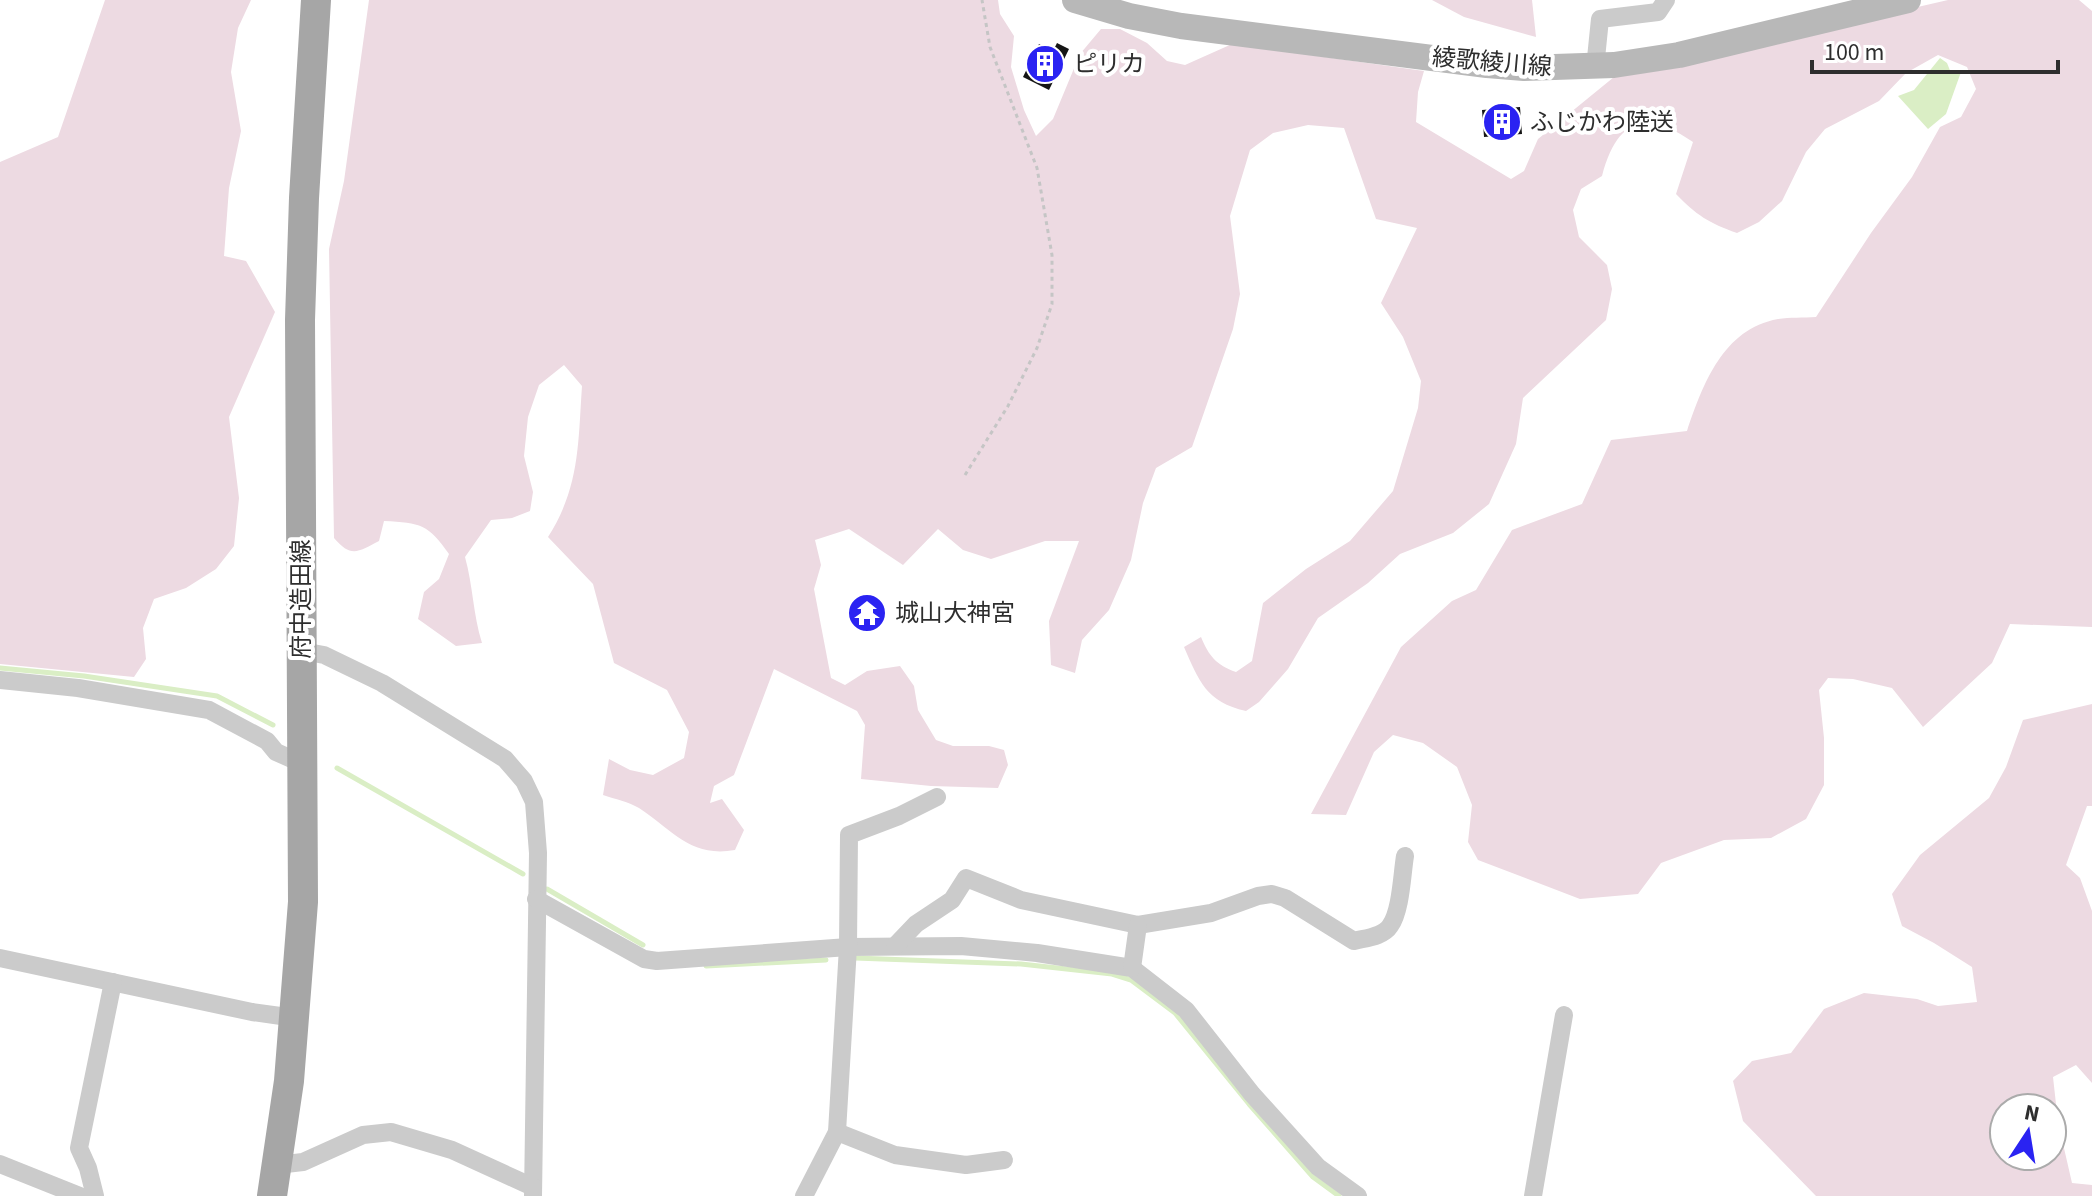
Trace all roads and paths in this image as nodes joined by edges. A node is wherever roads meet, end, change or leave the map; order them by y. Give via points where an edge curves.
1 (316, 0) edge
2 (982, 0) edge
3 (1075, 0) edge
4 (1666, 0) edge
5 (1908, 0) edge
6 (1595, 68) junction
7 (965, 475) dead end
8 (302, 651) junction
9 (0, 680) edge
10 (303, 764) junction
11 (937, 797) dead end
12 (1405, 856) dead end
13 (536, 899) junction
14 (1138, 925) junction
15 (895, 946) junction
16 (848, 947) junction
17 (0, 958) edge
18 (1132, 968) junction
19 (113, 982) junction
20 (1564, 1015) dead end
21 (295, 1018) junction
22 (837, 1132) junction
23 (1004, 1160) dead end
24 (0, 1164) edge
25 (277, 1165) junction
26 (533, 1191) edge
27 (80, 1196) edge
28 (95, 1196) edge
29 (272, 1196) edge
30 (804, 1196) edge
31 (1358, 1196) edge
32 (1533, 1196) edge

1 - 8 main road, 府中造田線 via 300,274
2 - 7 path via 990,47 1037,168 1052,255 1052,304 1008,406
3 - 6 main road, 綾歌綾川線 via 1181,26 1487,65
4 - 6 street via 1658,12 1600,19
5 - 6 main road, 綾歌綾川線 via 1679,55
8 - 10 main road, 府中造田線
8 - 13 street via 324,655 382,683 517,770 536,813
9 - 10 street via 209,710
10 - 21 main road, 府中造田線 via 303,902
11 - 16 street via 849,835
12 - 14 street via 1390,927 1379,935 1354,941 1272,894 1211,913
13 - 16 street via 644,959
13 - 26 street
14 - 15 street via 1021,900 966,878 952,900
14 - 18 street
15 - 16 street
15 - 18 street via 1037,953
16 - 22 street
17 - 19 street
18 - 31 street via 1186,1010 1318,1167
19 - 21 street
19 - 28 street via 79,1148
20 - 32 street
21 - 25 main road, 府中造田線
22 - 23 street via 895,1155 966,1165
22 - 30 street
24 - 27 street
25 - 26 street via 303,1162 363,1135 391,1132 452,1150
25 - 29 main road, 府中造田線

